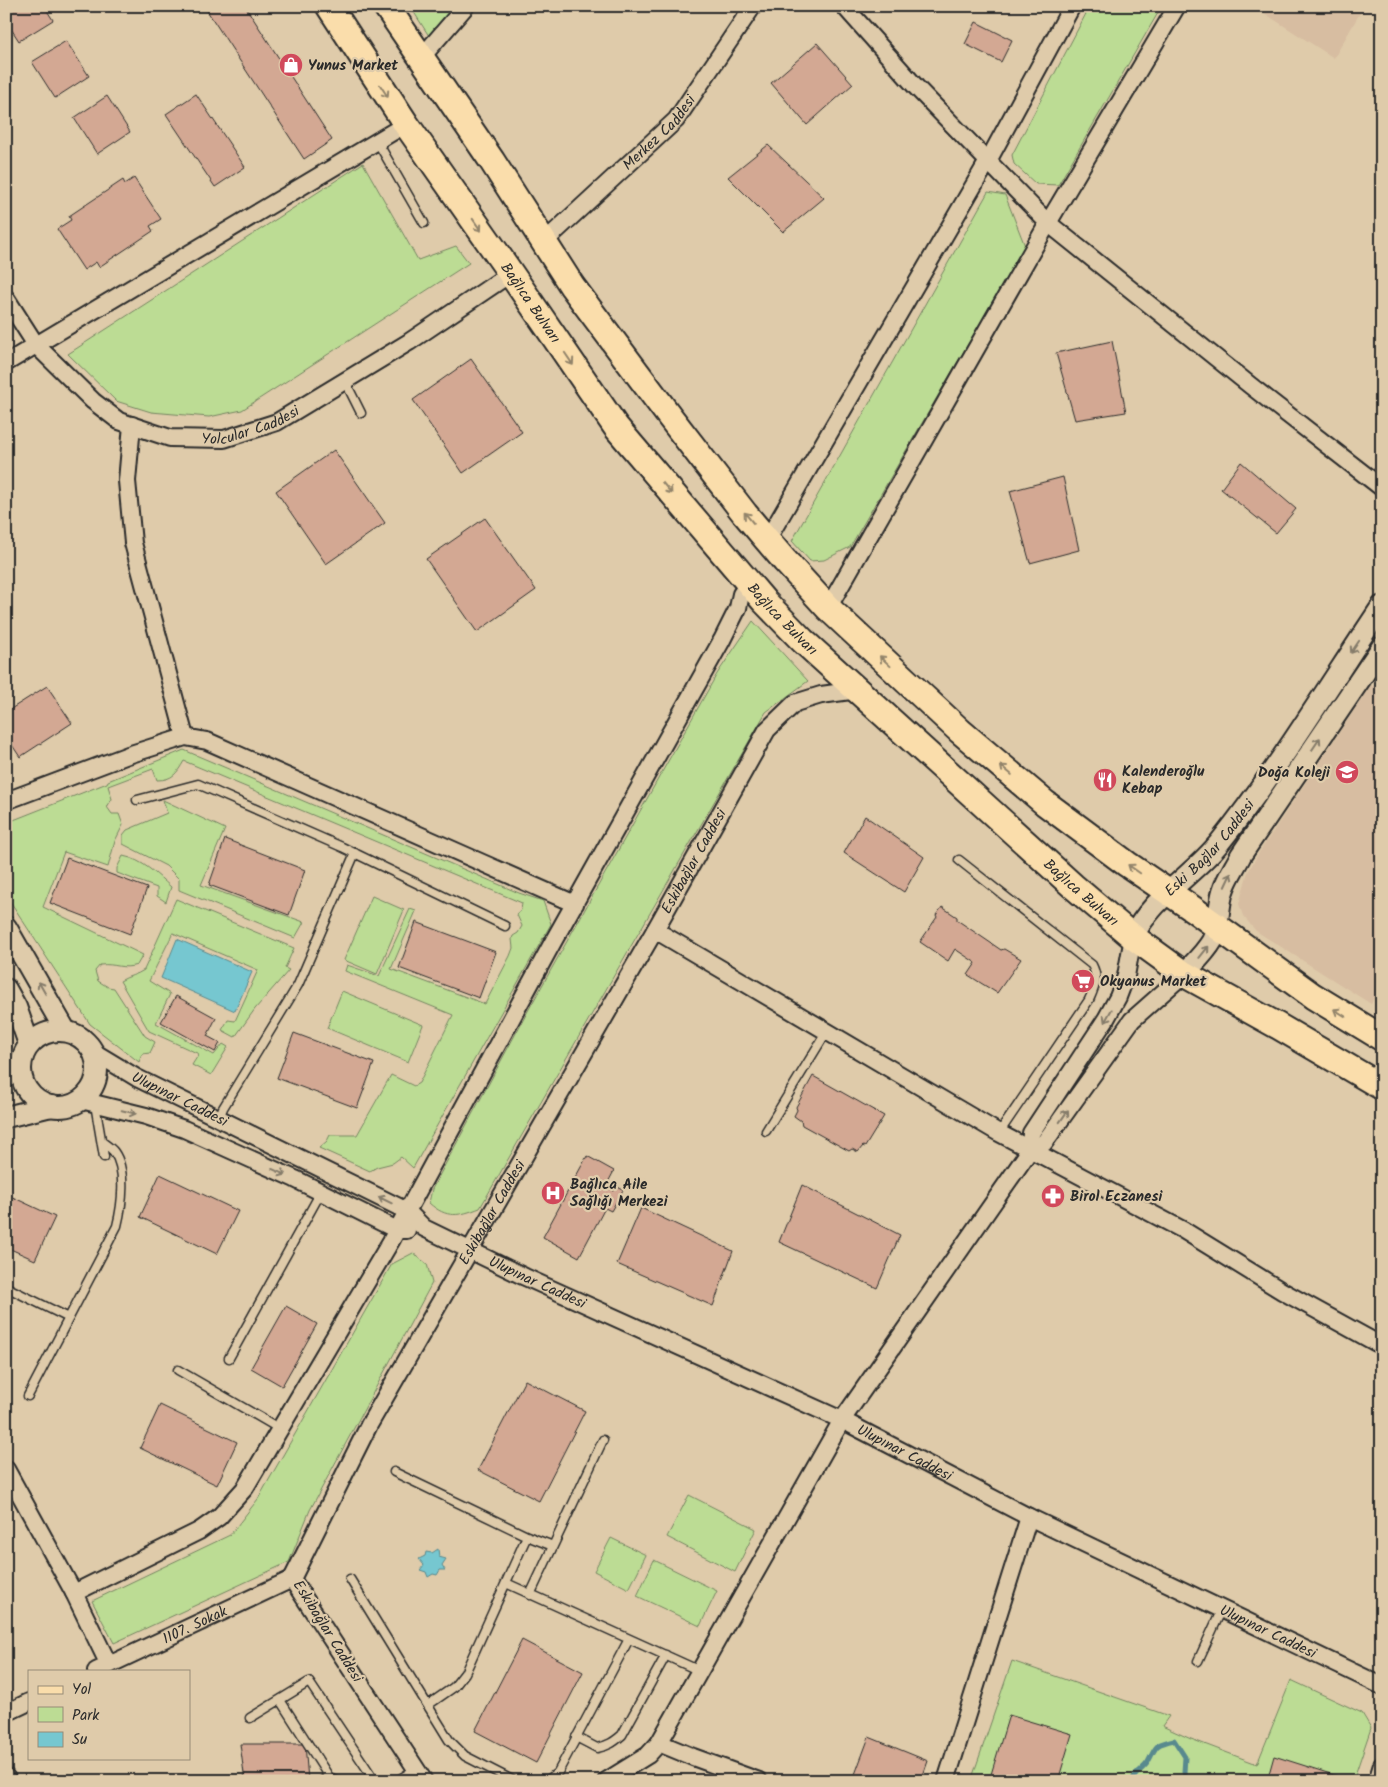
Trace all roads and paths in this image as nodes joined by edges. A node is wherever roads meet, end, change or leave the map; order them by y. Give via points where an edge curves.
1 (329, 6) edge
2 (386, 6) edge
3 (466, 6) edge
4 (752, 6) edge
5 (844, 6) edge
6 (1072, 6) edge
7 (1177, 6) edge
8 (421, 58) junction
9 (406, 124) junction
10 (377, 141) junction
11 (988, 161) junction
12 (1048, 223) junction
13 (424, 224) dead end
14 (544, 242) junction
15 (510, 273) junction
16 (6, 298) edge
17 (36, 345) junction
18 (6, 363) edge
19 (345, 381) junction
20 (361, 413) dead end
21 (132, 425) junction
22 (1382, 488) edge
23 (767, 540) junction
24 (748, 584) junction
25 (1382, 606) edge
26 (828, 608) junction
27 (1382, 647) edge
28 (858, 690) junction
29 (185, 737) junction
30 (137, 800) dead end
31 (6, 801) edge
32 (355, 853) junction
33 (960, 860) dead end
34 (1167, 892) junction
35 (575, 904) junction
36 (505, 926) dead end
37 (6, 927) edge
38 (1217, 927) junction
39 (655, 930) junction
40 (1133, 937) junction
41 (1184, 974) junction
42 (6, 989) edge
43 (65, 1030) junction
44 (827, 1031) junction
45 (1382, 1038) edge
46 (25, 1051) junction
47 (94, 1052) junction
48 (6, 1072) edge
49 (1382, 1087) edge
50 (88, 1102) junction
51 (51, 1106) junction
52 (6, 1117) edge
53 (219, 1118) junction
54 (766, 1131) dead end
55 (999, 1133) junction
56 (102, 1142) junction
57 (1030, 1150) junction
58 (104, 1157) dead end
59 (321, 1192) junction
60 (407, 1211) junction
61 (424, 1228) junction
62 (397, 1230) junction
63 (471, 1251) junction
64 (6, 1287) edge
65 (69, 1318) junction
66 (1382, 1346) edge
67 (229, 1358) dead end
68 (178, 1370) dead end
69 (28, 1396) dead end
70 (842, 1420) junction
71 (280, 1429) junction
72 (603, 1440) dead end
73 (6, 1470) edge
74 (394, 1472) dead end
75 (1029, 1517) junction
76 (527, 1536) junction
77 (553, 1546) junction
78 (292, 1579) junction
79 (350, 1579) dead end
80 (506, 1583) junction
81 (74, 1593) junction
82 (530, 1595) junction
83 (1222, 1609) junction
84 (630, 1639) junction
85 (666, 1655) junction
86 (1198, 1661) dead end
87 (102, 1668) edge
88 (700, 1671) junction
89 (1382, 1686) edge
90 (280, 1700) junction
91 (28, 1702) edge
92 (428, 1705) junction
93 (6, 1713) edge
94 (250, 1718) dead end
95 (576, 1737) junction
96 (659, 1743) junction
97 (1382, 1765) edge
98 (420, 1775) edge
99 (6, 1777) edge
100 (326, 1779) edge
101 (749, 1779) edge
102 (8, 1781) edge
103 (338, 1781) edge
104 (375, 1781) edge
105 (396, 1781) edge
106 (514, 1781) edge
107 (547, 1781) edge
108 (606, 1781) edge
109 (946, 1781) edge
110 (1377, 1781) edge

1 -> 9 main road, Bağlıca Bulvarı
2 - 8 main road
3 - 8 street
4 - 14 street, Merkez Caddesi via 676,120
5 - 11 street
6 - 11 street
7 - 12 street
8 - 14 main road
9 - 10 street
9 -> 15 main road, Bağlıca Bulvarı
10 - 13 lane
10 - 17 street
11 - 12 street
11 - 23 street
12 - 22 street
12 - 26 street
23 -> 14 main road via 645,384 572,286
15 - 19 street, Yolcular Caddesi
15 -> 24 main road, Bağlıca Bulvarı via 616,427
16 - 17 street, Yolcular Caddesi
17 - 18 street
17 - 21 street, Yolcular Caddesi via 93,401 119,421
19 - 20 lane
19 - 21 street, Yolcular Caddesi via 277,422 224,439 170,438
21 - 29 street via 126,481 133,543
23 - 26 main road
24 - 28 main road, Bağlıca Bulvarı
24 - 35 street via 722,640
25 -> 34 street, Eski Bağlar Caddesi via 1276,765 1220,842
34 -> 26 main road via 1045,803 960,732
38 -> 27 street via 1223,892 1241,855
28 - 39 street, Eskibağlar Caddesi via 821,695 795,703 767,730
28 - 40 main road, Bağlıca Bulvarı
29 - 31 street
29 - 35 street via 207,741
30 - 32 lane via 198,784
32 - 36 lane
32 - 53 lane via 298,985
33 - 55 lane via 1092,965 1096,973 1089,1000
34 - 38 main road
34 - 40 street, Eski Bağlar Caddesi via 1140,922
35 - 60 street
43 -> 37 street
41 -> 38 street via 1206,950
45 -> 38 main road via 1313,996
39 - 44 street
39 - 63 street, Eskibağlar Caddesi
40 - 41 main road, Bağlıca Bulvarı
40 -> 57 street via 1126,976 1118,997 1031,1133
41 - 49 main road, Bağlıca Bulvarı
57 -> 41 street via 1044,1144 1132,1020
42 - 46 street via 16,1007
43 - 46 street via 45,1032 36,1037
43 - 47 street via 77,1034
44 - 54 lane
44 - 55 street
46 - 48 street
46 - 51 street via 21,1074 26,1089 32,1097
47 - 50 street via 96,1079
47 - 53 street, Ulupınar Caddesi via 137,1078
50 - 51 street
50 - 56 lane
50 -> 59 street, Ulupınar Caddesi via 184,1129
51 - 52 street
60 -> 53 street, Ulupınar Caddesi
55 - 57 street
56 - 58 lane
56 - 65 lane via 118,1160 122,1182 121,1212 117,1226
57 - 66 street via 1183,1230 1282,1291
57 - 70 street
59 - 62 street, Ulupınar Caddesi
59 - 67 lane
60 - 61 street, Ulupınar Caddesi
60 - 62 street
61 - 62 street
61 - 63 street, Ulupınar Caddesi
62 - 71 street
63 - 70 street, Ulupınar Caddesi
63 - 78 street, Eskibağlar Caddesi via 369,1425
64 - 65 lane
65 - 69 lane
68 - 71 lane
70 - 75 street, Ulupınar Caddesi
70 - 88 street
71 - 81 street via 245,1488 219,1517 199,1531
72 - 77 lane
73 - 81 street
74 - 76 lane
75 - 83 street, Ulupınar Caddesi
75 - 109 street
76 - 77 lane
76 - 80 lane
77 - 82 lane
78 - 87 street, 1107. Sokak
78 - 98 street, Eskibağlar Caddesi
79 - 92 lane
80 - 82 lane
80 - 92 lane via 465,1673 454,1687
81 - 87 street
82 - 84 lane
83 - 86 lane
83 - 89 street, Ulupınar Caddesi
84 - 85 lane
84 - 95 lane
85 - 88 lane
85 - 95 lane via 622,1735 609,1745 597,1748
88 - 96 street
90 - 94 lane
90 - 100 lane
90 - 104 lane via 310,1682
91 - 93 street
92 - 106 lane via 456,1748
95 - 107 lane via 558,1772
96 - 101 street
96 - 108 street via 648,1755
97 - 110 street
98 - 105 lane
99 - 102 street
100 - 103 lane

